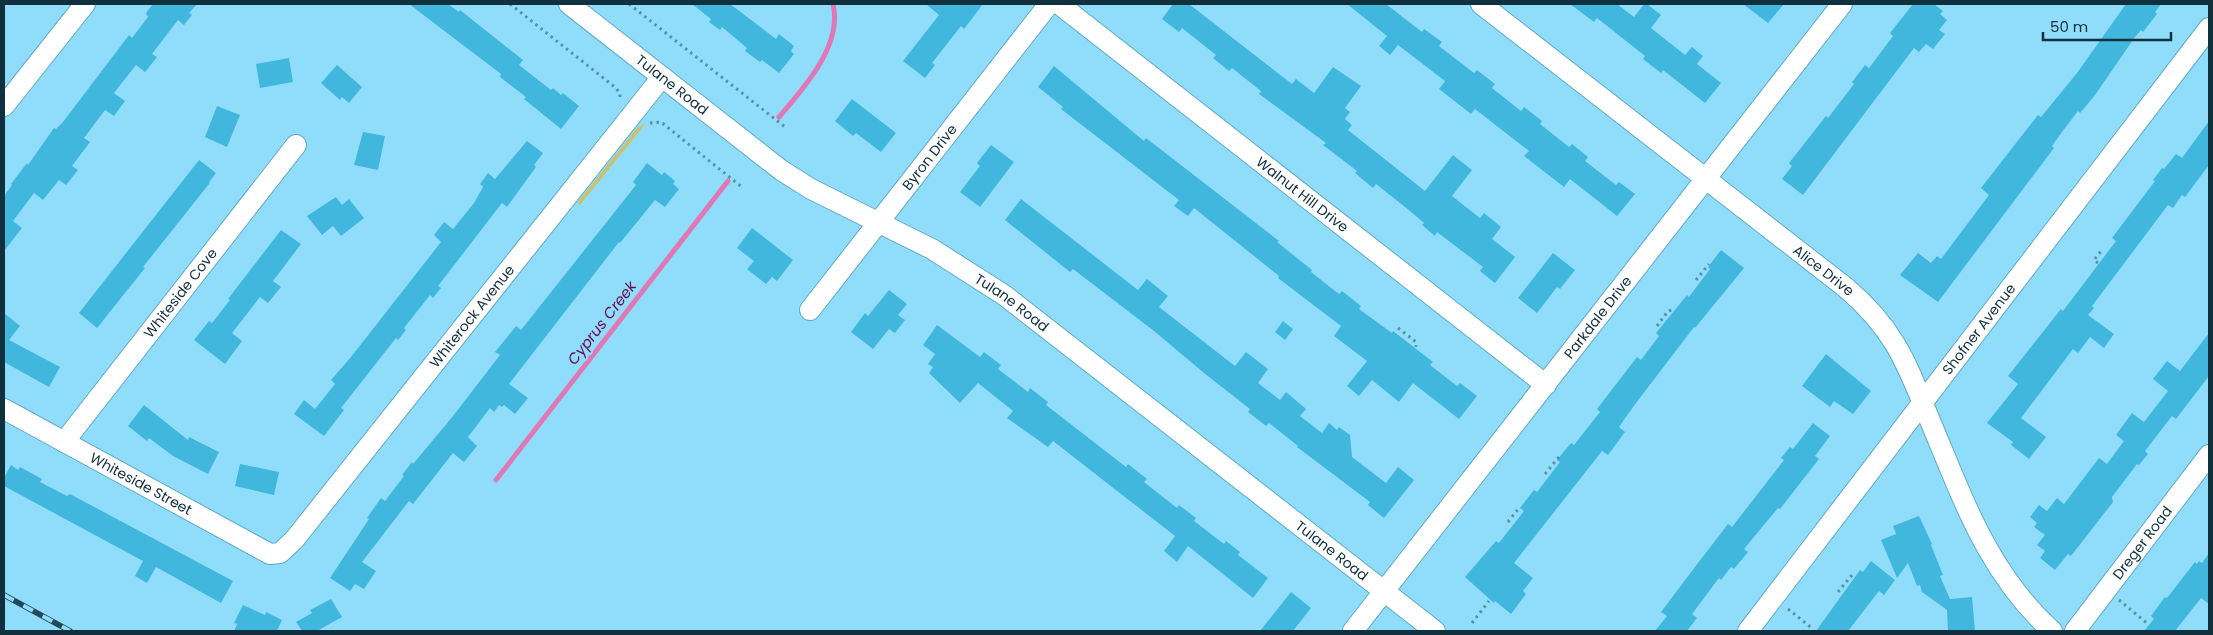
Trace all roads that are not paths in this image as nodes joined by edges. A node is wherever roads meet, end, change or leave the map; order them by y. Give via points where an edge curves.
1 (85, 4) edge
2 (569, 4) edge
3 (1049, 4) edge
4 (1059, 4) edge
5 (1480, 4) edge
6 (1842, 4) edge
7 (2209, 28) edge
8 (662, 77) junction
9 (4, 106) edge
10 (296, 145) dead end
11 (1705, 179) junction
12 (878, 223) junction
13 (810, 310) dead end
14 (1546, 385) junction
15 (1923, 402) junction
16 (4, 409) edge
17 (64, 442) junction
18 (2209, 455) edge
19 (280, 553) joint
20 (1384, 591) junction
21 (1353, 631) edge
22 (1435, 631) edge
23 (1748, 631) edge
24 (2052, 631) edge
25 (2075, 631) edge

1 - 9 street
2 - 8 street, Tulane Road
3 - 12 street, Byron Drive
4 - 14 street, Walnut Hill Drive
5 - 11 street, Alice Drive
6 - 11 street, Parkdale Drive
7 - 15 street, Shofner Avenue
8 - 12 street, Tulane Road via 781,170
8 - 19 street, Whiterock Avenue via 294,540
10 - 17 street, Whiteside Cove
11 - 14 street, Parkdale Drive
11 - 15 street, Alice Drive via 1875,315 1897,345
12 - 13 street, Byron Drive
12 - 20 street, Tulane Road via 951,259 1004,295
14 - 20 street, Parkdale Drive
15 - 23 street, Shofner Avenue
15 - 24 street, Alice Drive via 1965,504 1998,570
16 - 17 street, Whiteside Street
17 - 19 street, Whiteside Street via 270,554
18 - 25 street, Dreger Road
20 - 21 street, Parkdale Drive
20 - 22 street, Tulane Road

